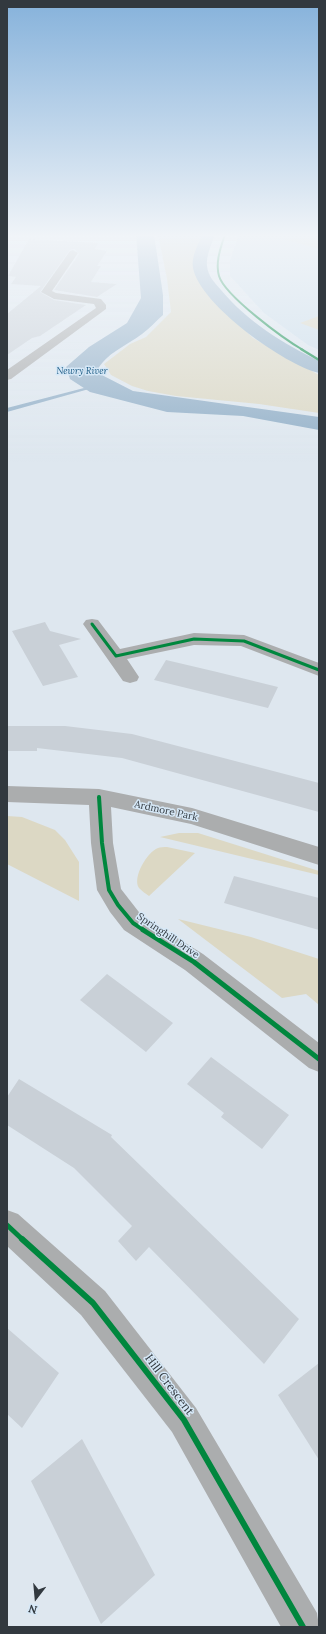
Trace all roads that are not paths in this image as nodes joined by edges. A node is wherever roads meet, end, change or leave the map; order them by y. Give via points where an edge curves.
1 (101, 310) edge
2 (7, 376) edge
3 (92, 624) dead end
4 (116, 656) junction
5 (319, 670) edge
6 (130, 677) dead end
7 (7, 794) edge
8 (99, 798) junction
9 (319, 856) edge
10 (319, 1059) edge
11 (7, 1225) edge
12 (303, 1627) edge

1 - 2 street
3 - 4 street
4 - 5 street via 194,639 244,641
4 - 6 street
7 - 8 street, Ardmore Park
8 - 9 street, Ardmore Park via 192,816
8 - 10 street, Springhill Drive via 109,890 133,923 194,962
11 - 12 street, Hill Crescent via 93,1303 184,1420

